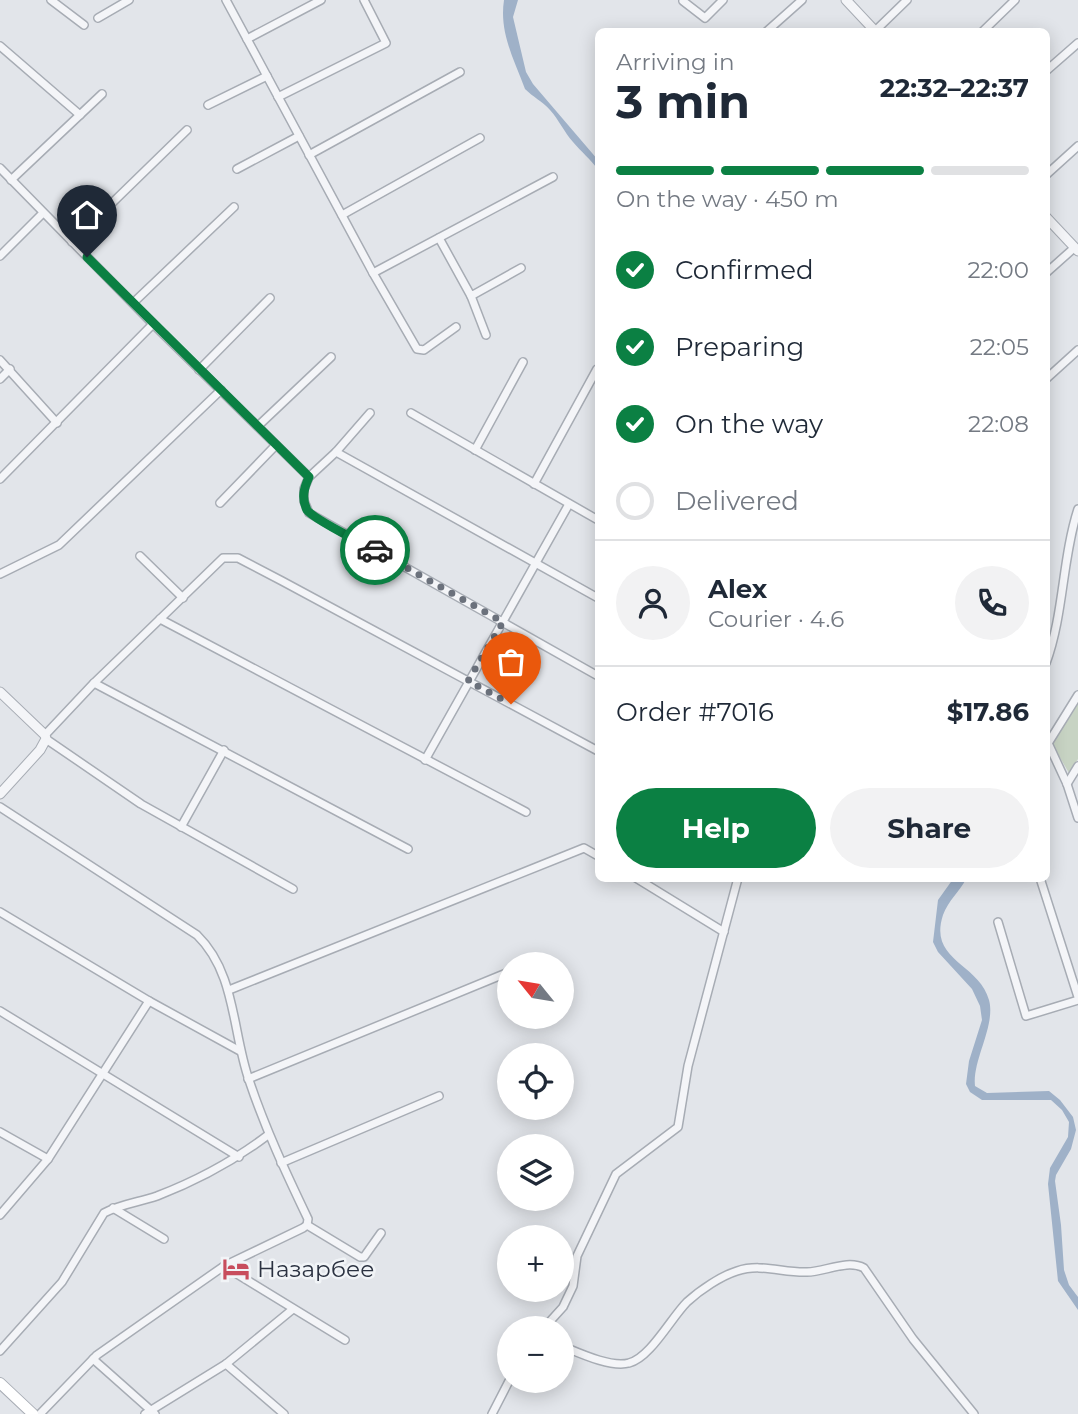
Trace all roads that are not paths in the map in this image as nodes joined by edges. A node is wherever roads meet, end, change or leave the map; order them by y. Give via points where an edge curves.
1 (51, 0) edge
2 (128, 0) edge
3 (226, 0) edge
4 (321, 0) edge
5 (364, 0) edge
6 (723, 0) edge
7 (802, 0) edge
8 (846, 0) edge
9 (907, 0) edge
10 (1015, 0) edge
11 (682, 2) edge
12 (98, 18) dead end
13 (84, 25) dead end
14 (770, 28) edge
15 (872, 28) edge
16 (878, 28) edge
17 (986, 28) edge
18 (247, 39) junction
19 (1078, 43) edge
20 (0, 46) edge
21 (1050, 68) edge
22 (460, 72) dead end
23 (267, 76) junction
24 (102, 94) dead end
25 (278, 97) junction
26 (208, 105) dead end
27 (80, 115) junction
28 (187, 130) dead end
29 (299, 136) junction
30 (480, 138) dead end
31 (1078, 146) edge
32 (310, 155) junction
33 (0, 168) edge
34 (237, 169) dead end
35 (1050, 171) edge
36 (553, 177) dead end
37 (11, 180) junction
38 (234, 207) dead end
39 (43, 213) junction
40 (342, 215) junction
41 (1050, 221) edge
42 (439, 238) junction
43 (72, 242) junction
44 (1076, 250) edge
45 (0, 256) edge
46 (521, 268) dead end
47 (1050, 270) edge
48 (373, 273) junction
49 (471, 296) junction
50 (270, 298) dead end
51 (133, 303) junction
52 (153, 324) junction
53 (456, 327) dead end
54 (486, 335) dead end
55 (1078, 350) edge
56 (331, 357) dead end
57 (0, 360) edge
58 (523, 362) dead end
59 (10, 369) junction
60 (199, 370) junction
61 (595, 373) edge
62 (1050, 375) edge
63 (0, 379) edge
64 (221, 390) junction
65 (370, 413) dead end
66 (411, 413) dead end
67 (57, 423) junction
68 (258, 426) junction
69 (275, 446) junction
70 (475, 450) junction
71 (336, 452) junction
72 (309, 477) junction
73 (0, 479) edge
74 (534, 484) junction
75 (220, 503) dead end
76 (569, 504) junction
77 (1078, 509) edge
78 (595, 518) edge
79 (140, 556) dead end
80 (537, 564) junction
81 (0, 574) edge
82 (595, 596) edge
83 (183, 598) junction
84 (160, 619) junction
85 (503, 622) junction
86 (1050, 648) edge
87 (595, 674) edge
88 (468, 681) junction
89 (94, 683) junction
90 (0, 692) edge
91 (1078, 695) edge
92 (46, 737) junction
93 (1050, 739) edge
94 (595, 749) edge
95 (224, 750) junction
96 (1050, 750) edge
97 (425, 760) junction
98 (1078, 766) edge
99 (1067, 784) junction
100 (0, 794) edge
101 (0, 807) edge
102 (526, 812) dead end
103 (1078, 818) edge
104 (181, 827) junction
105 (408, 849) dead end
106 (595, 854) edge
107 (643, 882) edge
108 (737, 882) edge
109 (1041, 882) edge
110 (293, 889) dead end
111 (0, 912) edge
112 (998, 922) dead end
113 (724, 932) junction
114 (497, 977) edge
115 (229, 990) junction
116 (1078, 999) edge
117 (149, 1001) junction
118 (0, 1012) edge
119 (240, 1051) junction
120 (102, 1073) junction
121 (248, 1079) junction
122 (439, 1096) dead end
123 (0, 1132) edge
124 (268, 1135) junction
125 (239, 1157) junction
126 (48, 1159) junction
127 (281, 1163) junction
128 (113, 1208) junction
129 (0, 1215) edge
130 (307, 1225) junction
131 (381, 1233) dead end
132 (164, 1239) dead end
133 (223, 1266) junction
134 (293, 1309) junction
135 (555, 1316) edge
136 (345, 1340) dead end
137 (0, 1351) edge
138 (574, 1351) edge
139 (93, 1359) junction
140 (226, 1364) junction
141 (0, 1383) edge
142 (503, 1393) edge
143 (150, 1413) edge
144 (33, 1414) edge
145 (40, 1414) edge
146 (284, 1414) edge
147 (492, 1414) edge
148 (974, 1414) edge

1 - 13 street
2 - 12 street
3 - 18 street
4 - 18 street
5 - 25 street via 386,43
6 - 11 street via 705,18
7 - 14 street
8 - 15 street
9 - 16 street
10 - 17 street
18 - 23 street
19 - 21 street
20 - 27 street
22 - 32 street
23 - 25 street
23 - 26 street
24 - 27 street
25 - 29 street
27 - 37 street
28 - 43 street
29 - 32 street
29 - 34 street
30 - 40 street
31 - 35 street
32 - 40 street
33 - 37 street
36 - 42 street
37 - 39 street
38 - 51 street
39 - 43 street
39 - 45 street
40 - 48 street
41 - 44 street
42 - 48 street
42 - 49 street
43 - 51 street
44 - 47 street
46 - 49 street
48 - 53 street via 418,349 424,350
49 - 54 street
50 - 60 street
51 - 52 street
52 - 60 street
52 - 67 street
55 - 62 street
56 - 68 street
57 - 59 street
58 - 70 street
59 - 63 street
59 - 67 street
60 - 64 street
61 - 74 street
64 - 68 street
64 - 81 street via 58,545
65 - 71 street
66 - 70 street
67 - 73 street
68 - 69 street
69 - 72 street
69 - 75 street
70 - 74 street
71 - 72 street
71 - 80 street
72 - 85 street via 304,501 309,513
74 - 76 street
76 - 78 street
76 - 80 street
77 - 86 street
79 - 83 street
80 - 82 street
80 - 85 street
83 - 84 street
83 - 88 street via 223,558 238,558
84 - 89 street
84 - 97 street
85 - 87 street
85 - 88 street
88 - 94 street
88 - 97 street
89 - 92 street
89 - 95 street
90 - 92 street
91 - 93 street
92 - 100 street
92 - 104 street
95 - 104 street
95 - 105 street
96 - 99 street
97 - 102 street
98 - 99 street
99 - 103 street
101 - 115 street via 197,935 210,948
104 - 110 street
106 - 115 street via 584,848
107 - 113 street
108 - 113 street
109 - 116 street
111 - 117 street
112 - 116 street via 1026,1016
113 - 135 street via 688,1066 678,1127 616,1174 576,1256 573,1286
114 - 121 street
115 - 119 street
117 - 119 street
117 - 120 street
118 - 120 street
119 - 121 street
120 - 125 street
120 - 126 street
121 - 124 street
122 - 127 street
123 - 126 street
124 - 125 street
124 - 127 street
125 - 128 street via 157,1196
126 - 129 street
127 - 130 street
128 - 132 street
128 - 137 street via 104,1213 62,1282
130 - 131 street via 363,1257
130 - 133 street
133 - 134 street
133 - 139 street
134 - 136 street
134 - 140 street
138 - 148 street via 626,1364 639,1359 688,1301 735,1271 756,1267 807,1272 856,1264 864,1268 913,1339
139 - 143 street
139 - 145 street
140 - 143 street
140 - 146 street
141 - 144 main road
142 - 147 street

